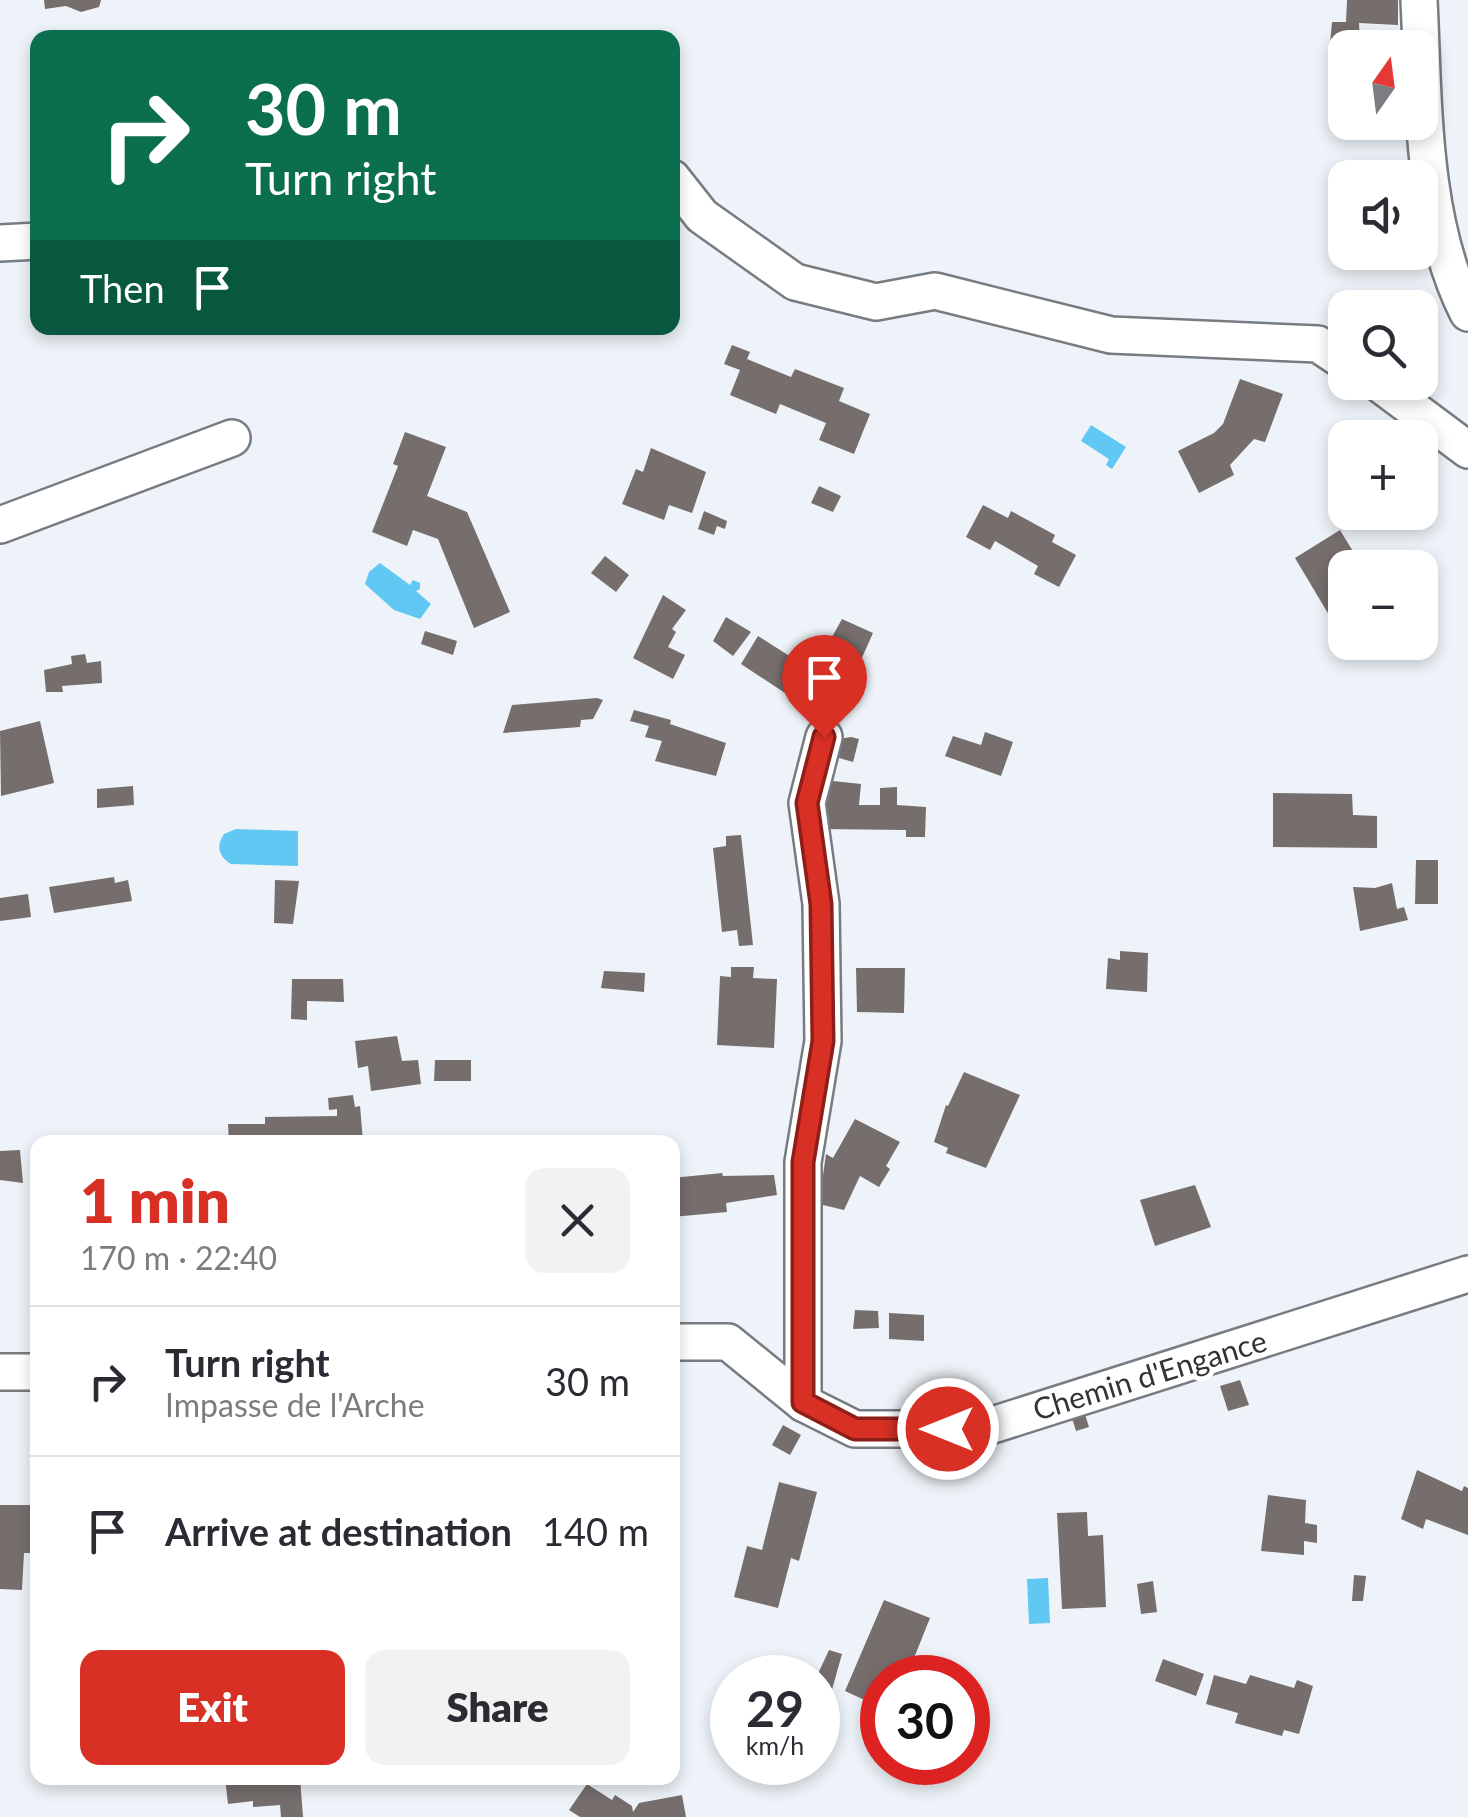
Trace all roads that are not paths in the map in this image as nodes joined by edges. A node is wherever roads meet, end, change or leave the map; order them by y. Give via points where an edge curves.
1 (1420, 0) edge
2 (680, 188) edge
3 (30, 241) edge
4 (0, 243) edge
5 (1468, 313) edge
6 (1328, 351) edge
7 (1401, 400) edge
8 (232, 438) dead end
9 (1468, 450) edge
10 (0, 525) edge
11 (824, 737) dead end
12 (1468, 1274) edge
13 (680, 1342) edge
14 (0, 1372) edge
15 (30, 1372) edge
16 (803, 1402) junction

1 - 5 street via 1426,151 1442,238
2 - 6 street via 702,216 794,282 876,302 935,291 1111,335 1318,344
3 - 4 street
7 - 9 street
8 - 10 street
11 - 16 street via 807,803 821,904 823,1041 803,1162
12 - 16 street, Chemin d'Engance via 980,1428 855,1429
13 - 16 street, Chemin d'Engance via 728,1342
14 - 15 street

